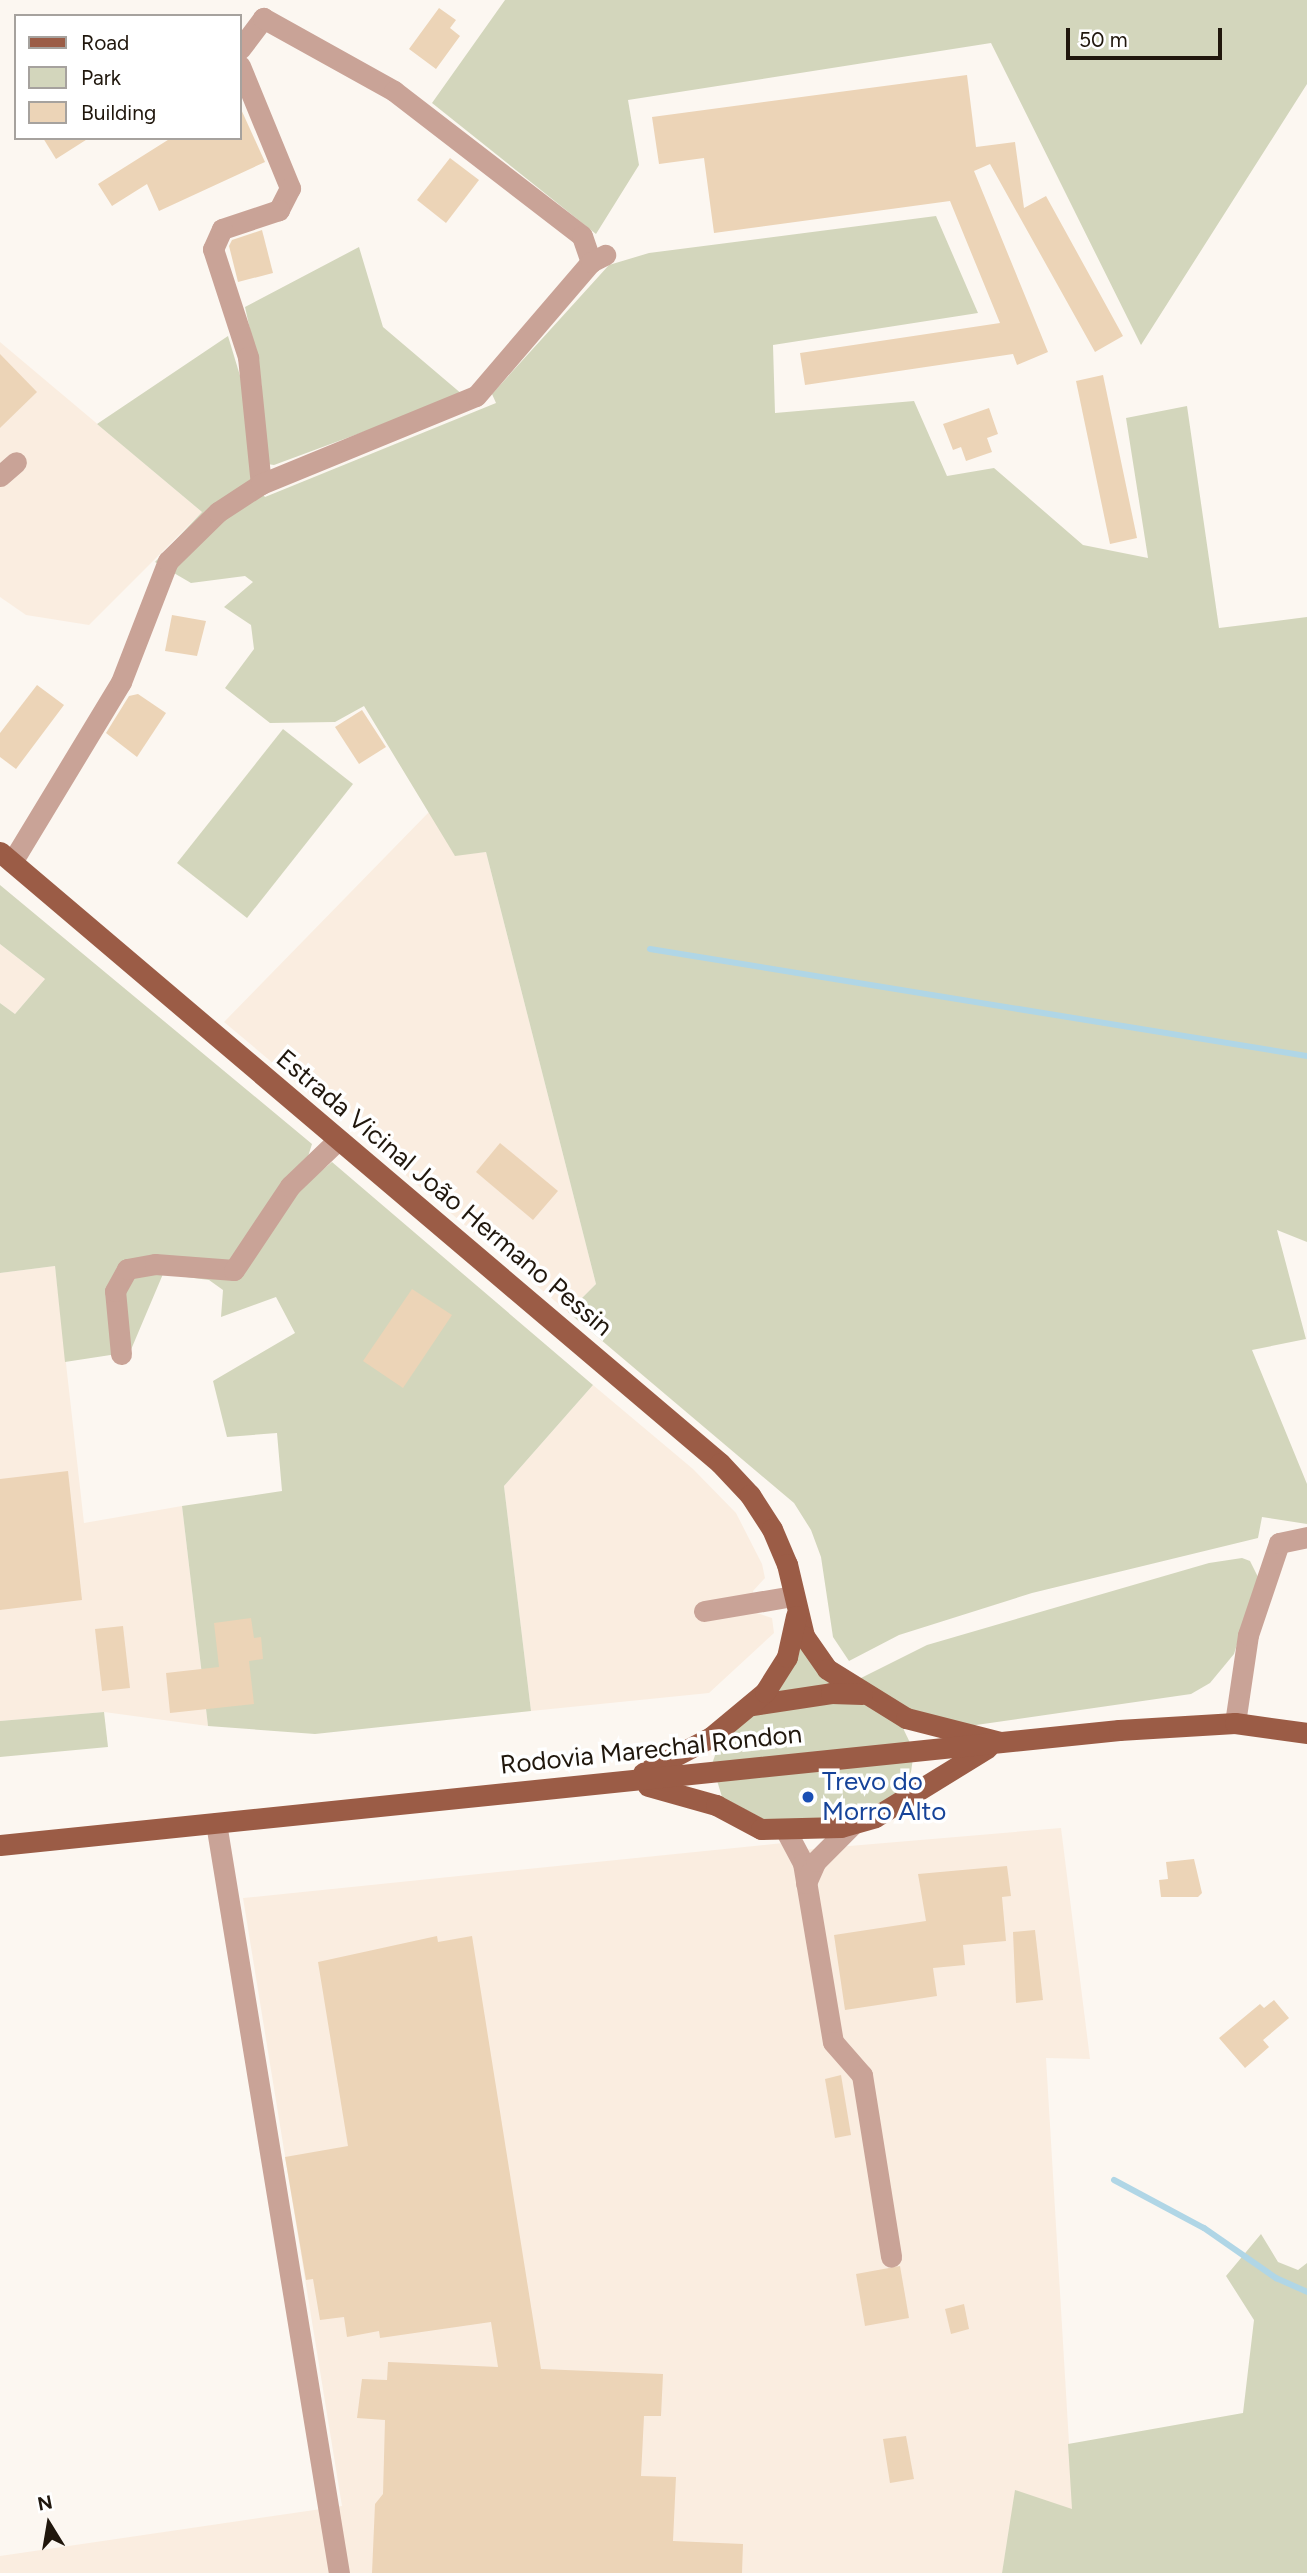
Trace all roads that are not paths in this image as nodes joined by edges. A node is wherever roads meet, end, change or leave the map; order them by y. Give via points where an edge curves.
1 (242, 46) edge
2 (242, 71) edge
3 (261, 484) junction
4 (6, 857) edge
5 (337, 1141) junction
6 (121, 1354) dead end
7 (1307, 1537) edge
8 (795, 1606) junction
9 (704, 1611) dead end
10 (862, 1693) junction
11 (747, 1707) junction
12 (906, 1718) junction
13 (1235, 1723) junction
14 (1307, 1733) edge
15 (711, 1737) junction
16 (1000, 1742) junction
17 (920, 1750) junction
18 (702, 1773) junction
19 (625, 1781) junction
20 (914, 1790) junction
21 (716, 1805) junction
22 (216, 1824) junction
23 (852, 1825) junction
24 (786, 1831) junction
25 (0, 1845) edge
26 (806, 1882) junction
27 (891, 2257) dead end
28 (336, 2569) edge

1 - 3 street via 263,18 394,91 582,236 598,259 477,396
2 - 3 street via 290,188 279,211 222,229 213,248 248,357
3 - 4 street via 218,512 168,561 121,682
4 - 5 main road, Estrada Vicinal João Hermano Pessin
5 - 6 street via 290,1186 233,1270 155,1264 127,1269 115,1291
5 - 8 main road, Estrada Vicinal João Hermano Pessin via 720,1463 750,1494 772,1529 783,1553
7 - 13 street via 1279,1543 1248,1635
8 - 9 street
8 - 10 main road, Estrada Vicinal João Hermano Pessin via 819,1661
8 - 11 main road, Estrada Vicinal João Hermano Pessin via 781,1670
10 - 11 main road via 786,1698
10 - 12 main road, Estrada Vicinal João Hermano Pessin
11 - 15 main road, Estrada Vicinal João Hermano Pessin
12 - 16 main road, Estrada Vicinal João Hermano Pessin
12 - 17 main road
13 - 14 main road, Rodovia Marechal Rondon
13 - 16 main road, Rodovia Marechal Rondon
15 - 18 main road
15 - 19 main road, Estrada Vicinal João Hermano Pessin
16 - 17 main road, Rodovia Marechal Rondon
16 - 20 main road
17 - 18 main road, Rodovia Marechal Rondon
17 - 20 main road via 921,1770
18 - 19 main road, Rodovia Marechal Rondon
18 - 21 main road
19 - 21 main road
19 - 22 main road, Rodovia Marechal Rondon
20 - 23 main road via 888,1810
21 - 24 main road via 749,1825
22 - 25 main road, Rodovia Marechal Rondon
22 - 28 street
23 - 24 main road
23 - 26 street via 816,1861
24 - 26 street via 798,1849
26 - 27 street via 833,2042 862,2075

